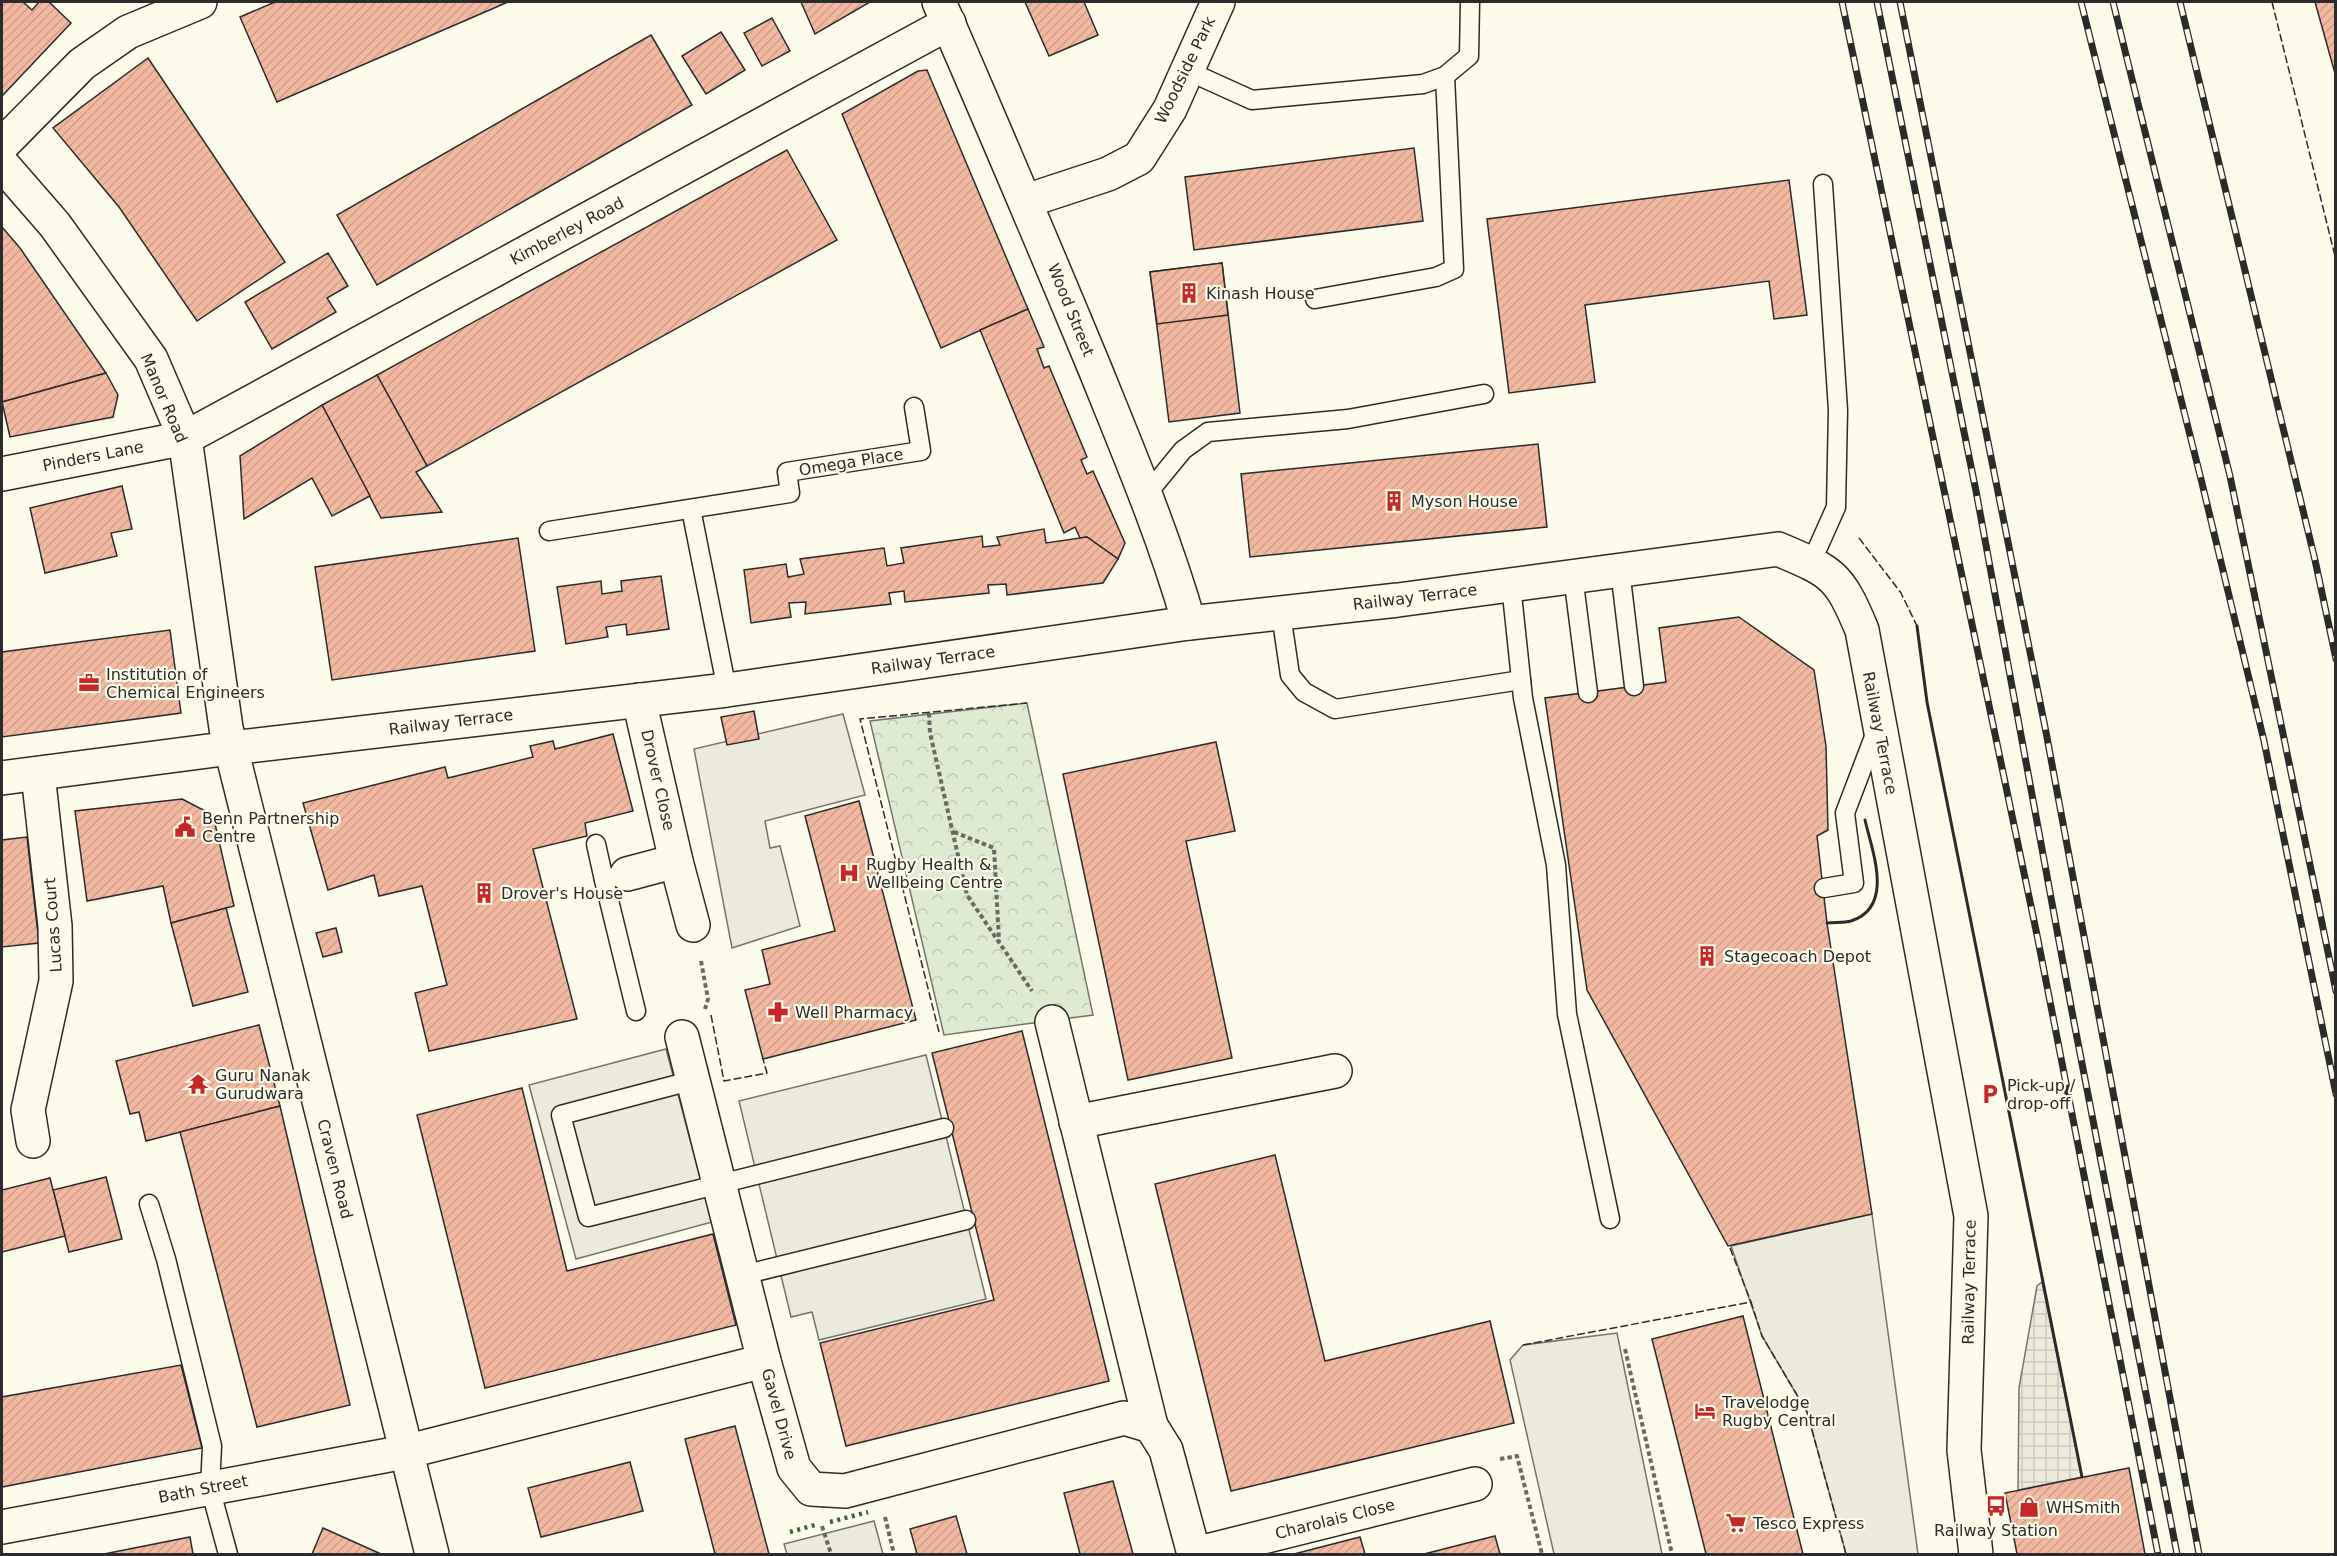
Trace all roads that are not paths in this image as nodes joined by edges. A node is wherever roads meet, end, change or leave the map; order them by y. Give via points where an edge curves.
1 (200, 2) edge
2 (1218, 2) edge
3 (1470, 2) edge
4 (944, 12) edge
5 (1188, 71) junction
6 (1445, 76) junction
7 (2, 145) edge
8 (2, 164) edge
9 (1823, 184) dead end
10 (1026, 201) junction
11 (1315, 299) dead end
12 (1484, 394) dead end
13 (914, 406) dead end
14 (184, 438) junction
15 (2, 474) edge
16 (1146, 495) junction
17 (691, 508) junction
18 (549, 531) dead end
19 (1811, 563) junction
20 (1620, 570) junction
21 (1573, 576) junction
22 (1511, 585) junction
23 (1281, 614) junction
24 (1189, 623) junction
25 (1521, 680) junction
26 (1634, 686) dead end
27 (727, 690) junction
28 (1588, 693) dead end
29 (639, 699) junction
30 (1879, 723) junction
31 (231, 748) junction
32 (38, 774) junction
33 (2, 778) edge
34 (596, 844) dead end
35 (676, 861) junction
36 (615, 877) junction
37 (1824, 888) dead end
38 (693, 925) road end
39 (636, 1011) dead end
40 (1052, 1022) road end
41 (688, 1059) joint
42 (1335, 1071) dead end
43 (21, 1122) edge
44 (1076, 1122) junction
45 (944, 1128) dead end
46 (720, 1185) junction
47 (149, 1204) dead end
48 (966, 1220) dead end
49 (1610, 1220) dead end
50 (742, 1275) junction
51 (764, 1361) junction
52 (1151, 1426) junction
53 (405, 1452) junction
54 (1475, 1484) road end
55 (210, 1488) junction
56 (2, 1527) edge
57 (228, 1554) edge
58 (432, 1554) edge
59 (1194, 1554) edge
60 (1976, 1554) edge

1 - 7 street via 128,32 82,64
2 - 5 street, Woodside Park
3 - 6 lane via 1469,57
4 - 10 street, Wood Street
4 - 14 street, Kimberley Road
5 - 6 lane via 1251,100 1423,84
5 - 10 street, Woodside Park via 1139,158 1108,174
6 - 11 lane via 1454,269 1436,277
8 - 14 street, Manor Road via 55,225 151,359
9 - 19 lane via 1838,410 1836,507
10 - 16 street, Wood Street
12 - 16 lane via 1348,419 1208,432 1183,450
13 - 17 lane, Omega Place via 921,450 787,472 790,493
14 - 15 street, Pinders Lane
14 - 31 street, Manor Road
16 - 24 street, Wood Street
17 - 18 lane, Omega Place
17 - 27 lane
19 - 20 street, Railway Terrace via 1779,549
19 - 30 street, Railway Terrace via 1836,578 1862,630
20 - 21 street, Railway Terrace
20 - 26 lane
21 - 22 street, Railway Terrace
21 - 28 lane
22 - 23 street, Railway Terrace
22 - 25 lane
23 - 24 street, Railway Terrace
23 - 25 lane via 1290,675 1304,692 1335,709
24 - 27 street, Railway Terrace
25 - 49 lane via 1556,866 1568,1014
27 - 29 street, Railway Terrace
29 - 31 street, Railway Terrace
29 - 35 street, Drover Close
30 - 37 lane via 1845,813 1854,883
30 - 60 street, Railway Terrace via 1971,1216 1964,1450
31 - 32 street, Railway Terrace
31 - 53 street, Craven Road
32 - 33 street, Railway Terrace
32 - 43 street, Lucas Court via 55,926 56,981
34 - 36 lane
35 - 36 street
35 - 38 street, Drover Close
36 - 39 lane
40 - 44 street
41 - 46 street
41 - 46 lane via 561,1115 588,1217
42 - 44 street
44 - 52 street
45 - 46 lane
46 - 50 street
47 - 55 lane via 212,1446
48 - 50 lane
50 - 51 street
51 - 52 street, Gavel Drive via 794,1468 811,1489 845,1491 1124,1418
51 - 53 street, Gavel Drive
52 - 59 street via 1166,1450
53 - 55 street, Bath Street
53 - 58 street, Craven Road
54 - 59 street, Charolais Close
55 - 56 street, Bath Street
55 - 57 lane

